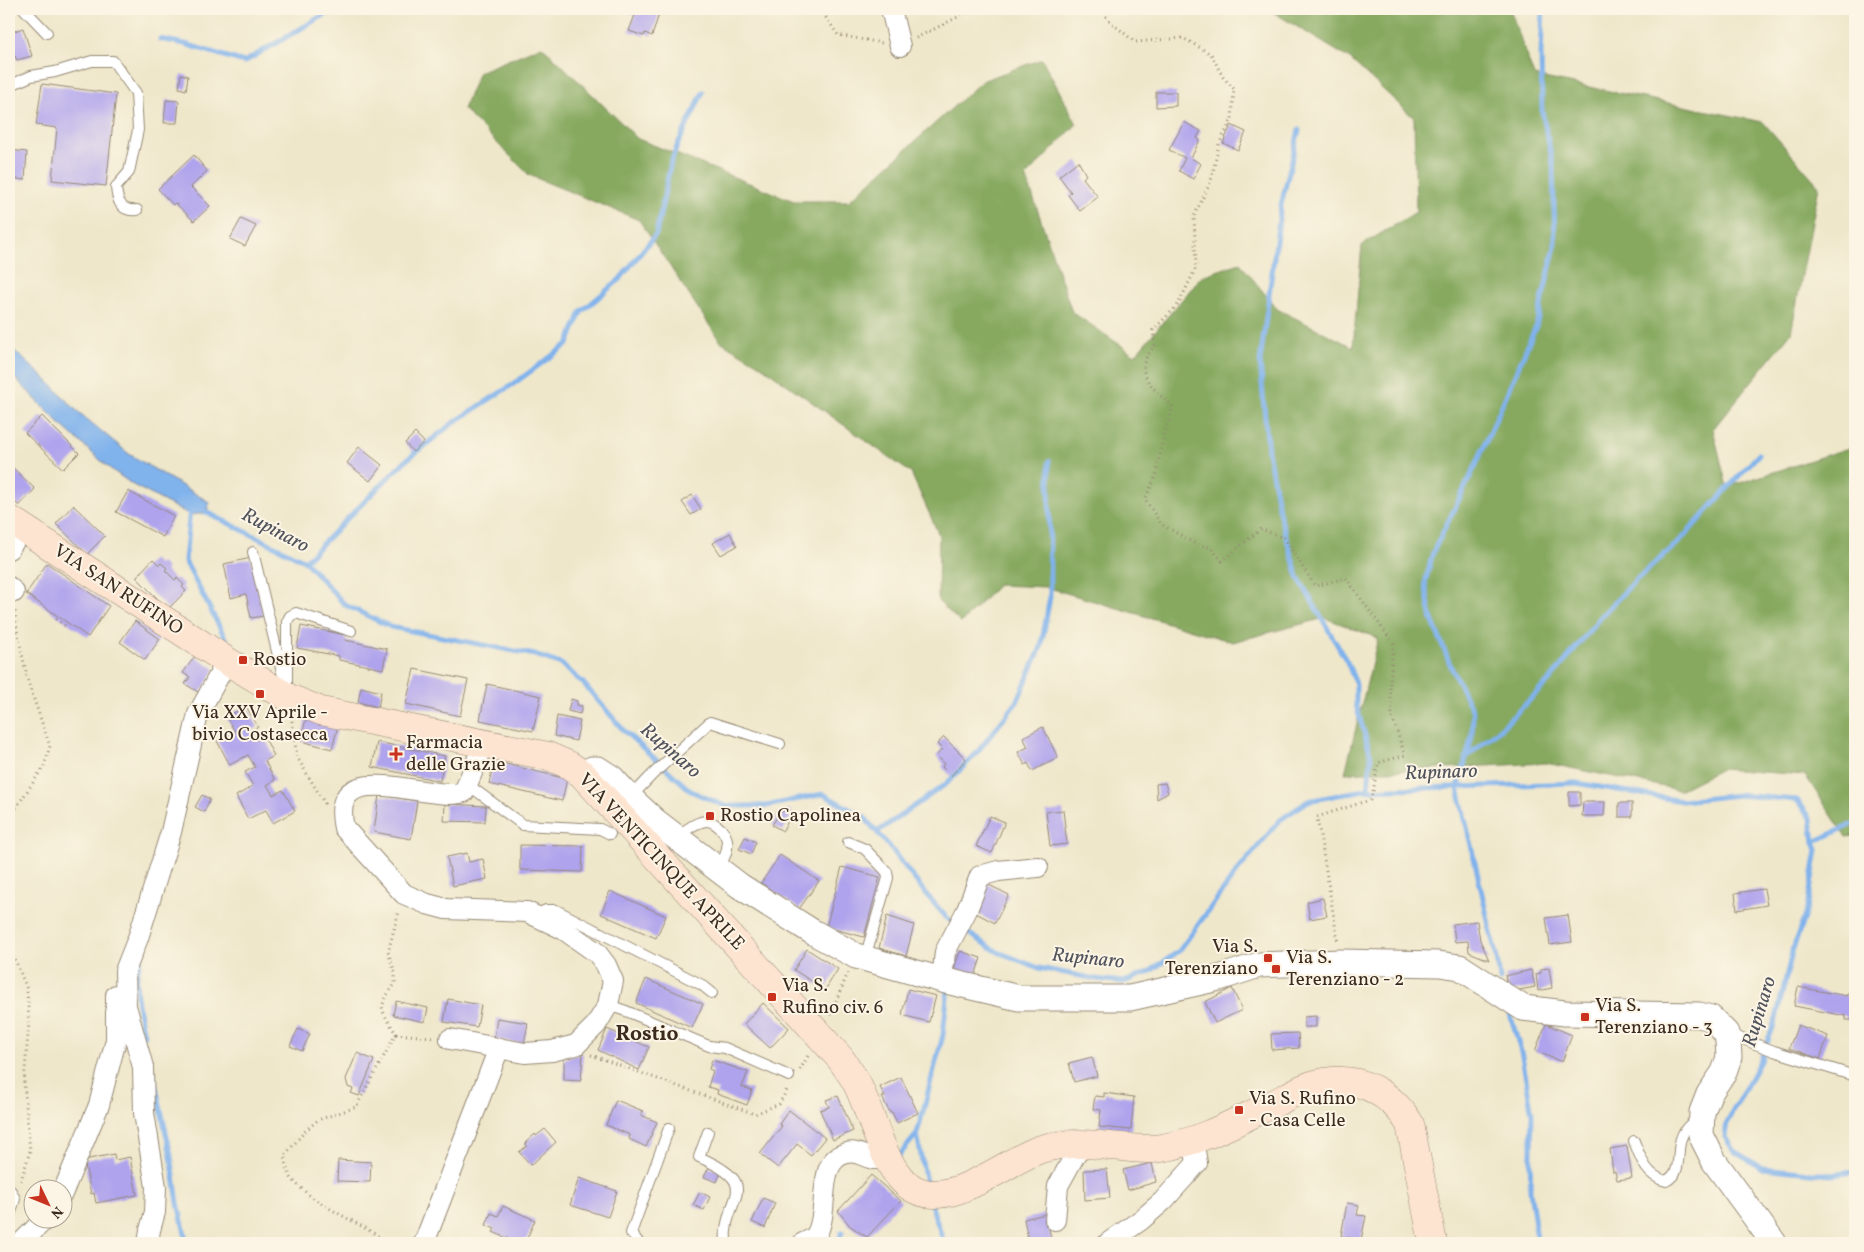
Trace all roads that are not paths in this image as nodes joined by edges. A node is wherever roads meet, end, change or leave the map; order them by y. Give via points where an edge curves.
1 (24, 9) edge
2 (891, 9) edge
3 (47, 32) dead end
4 (900, 46) dead end
5 (9, 86) edge
6 (137, 210) dead end
7 (14, 532) edge
8 (253, 552) dead end
9 (351, 631) dead end
10 (227, 661) junction
11 (287, 692) junction
12 (484, 744) junction
13 (780, 744) dead end
14 (582, 774) junction
15 (467, 784) junction
16 (630, 798) junction
17 (610, 834) dead end
18 (676, 837) junction
19 (848, 842) dead end
20 (1038, 867) dead end
21 (718, 869) junction
22 (534, 915) junction
23 (865, 959) junction
24 (125, 971) junction
25 (942, 980) junction
26 (712, 993) dead end
27 (608, 1006) junction
28 (1726, 1033) junction
29 (450, 1039) road end
30 (499, 1048) junction
31 (789, 1076) dead end
32 (1855, 1076) edge
33 (1702, 1122) junction
34 (669, 1128) dead end
35 (708, 1132) dead end
36 (1193, 1140) junction
37 (1634, 1141) dead end
38 (1081, 1144) junction
39 (888, 1158) junction
40 (67, 1180) edge
41 (12, 1196) edge
42 (9, 1218) edge
43 (1056, 1220) dead end
44 (34, 1230) edge
45 (21, 1243) edge
46 (148, 1243) edge
47 (424, 1243) edge
48 (639, 1243) edge
49 (726, 1243) edge
50 (803, 1243) edge
51 (1108, 1243) edge
52 (1433, 1243) edge
53 (1774, 1243) edge

1 - 3 lane
2 - 4 street
5 - 6 lane via 31,76 92,61 113,61 136,93 138,130 129,172 116,187 117,200 130,211
7 - 10 main road, VIA SAN RUFINO
8 - 11 lane
9 - 11 lane via 296,613 290,616 287,622
10 - 11 main road, VIA VENTICINQUE APRILE
10 - 24 street via 198,714 171,832
11 - 12 main road, VIA VENTICINQUE APRILE via 320,711
12 - 14 main road, VIA VENTICINQUE APRILE via 548,756
12 - 15 street
13 - 16 lane via 710,722
14 - 16 street via 598,769 612,778
14 - 39 main road, VIA VENTICINQUE APRILE via 840,1058 855,1080
15 - 17 lane via 524,825 600,829
15 - 22 street via 464,792 449,794 374,784 353,790 344,800 341,814 344,828 404,894 446,909 528,912
16 - 18 street
18 - 21 street
18 - 21 lane via 708,821 718,826 728,843
19 - 23 lane via 865,849 887,872 888,878
20 - 25 street via 980,876 945,952
21 - 23 street via 811,932
22 - 26 lane via 556,910
22 - 27 street via 563,929 597,953 613,981
23 - 25 street
24 - 40 street via 116,984 116,1040 99,1105
24 - 46 street via 126,1006 143,1068 144,1113 156,1187 155,1212
25 - 28 street via 1019,998 1130,998 1259,965 1341,962 1438,964 1460,968 1523,1008 1565,1013 1699,1015 1711,1018
27 - 30 street via 596,1025 576,1045 525,1053
27 - 31 lane via 709,1046 725,1048
28 - 32 lane
28 - 33 street via 1729,1057 1724,1072 1709,1094
29 - 30 street
30 - 47 street
33 - 37 lane via 1692,1123 1682,1133 1678,1170 1674,1178 1666,1182 1656,1179 1648,1171
33 - 53 street via 1701,1135 1714,1161
34 - 48 lane via 632,1233
35 - 49 lane via 699,1157 730,1174 738,1192 725,1232
36 - 38 main road via 1160,1149
36 - 51 street via 1197,1164 1163,1201
36 - 52 main road via 1304,1088 1324,1082 1347,1081 1368,1086 1386,1095 1401,1109 1410,1124
38 - 39 main road, VIA VENTICINQUE APRILE via 1040,1149 960,1189 929,1194 912,1188 897,1175
38 - 43 street via 1058,1186
39 - 50 street via 846,1152 834,1159 826,1172 821,1223 815,1237
41 - 42 lane
44 - 45 street

